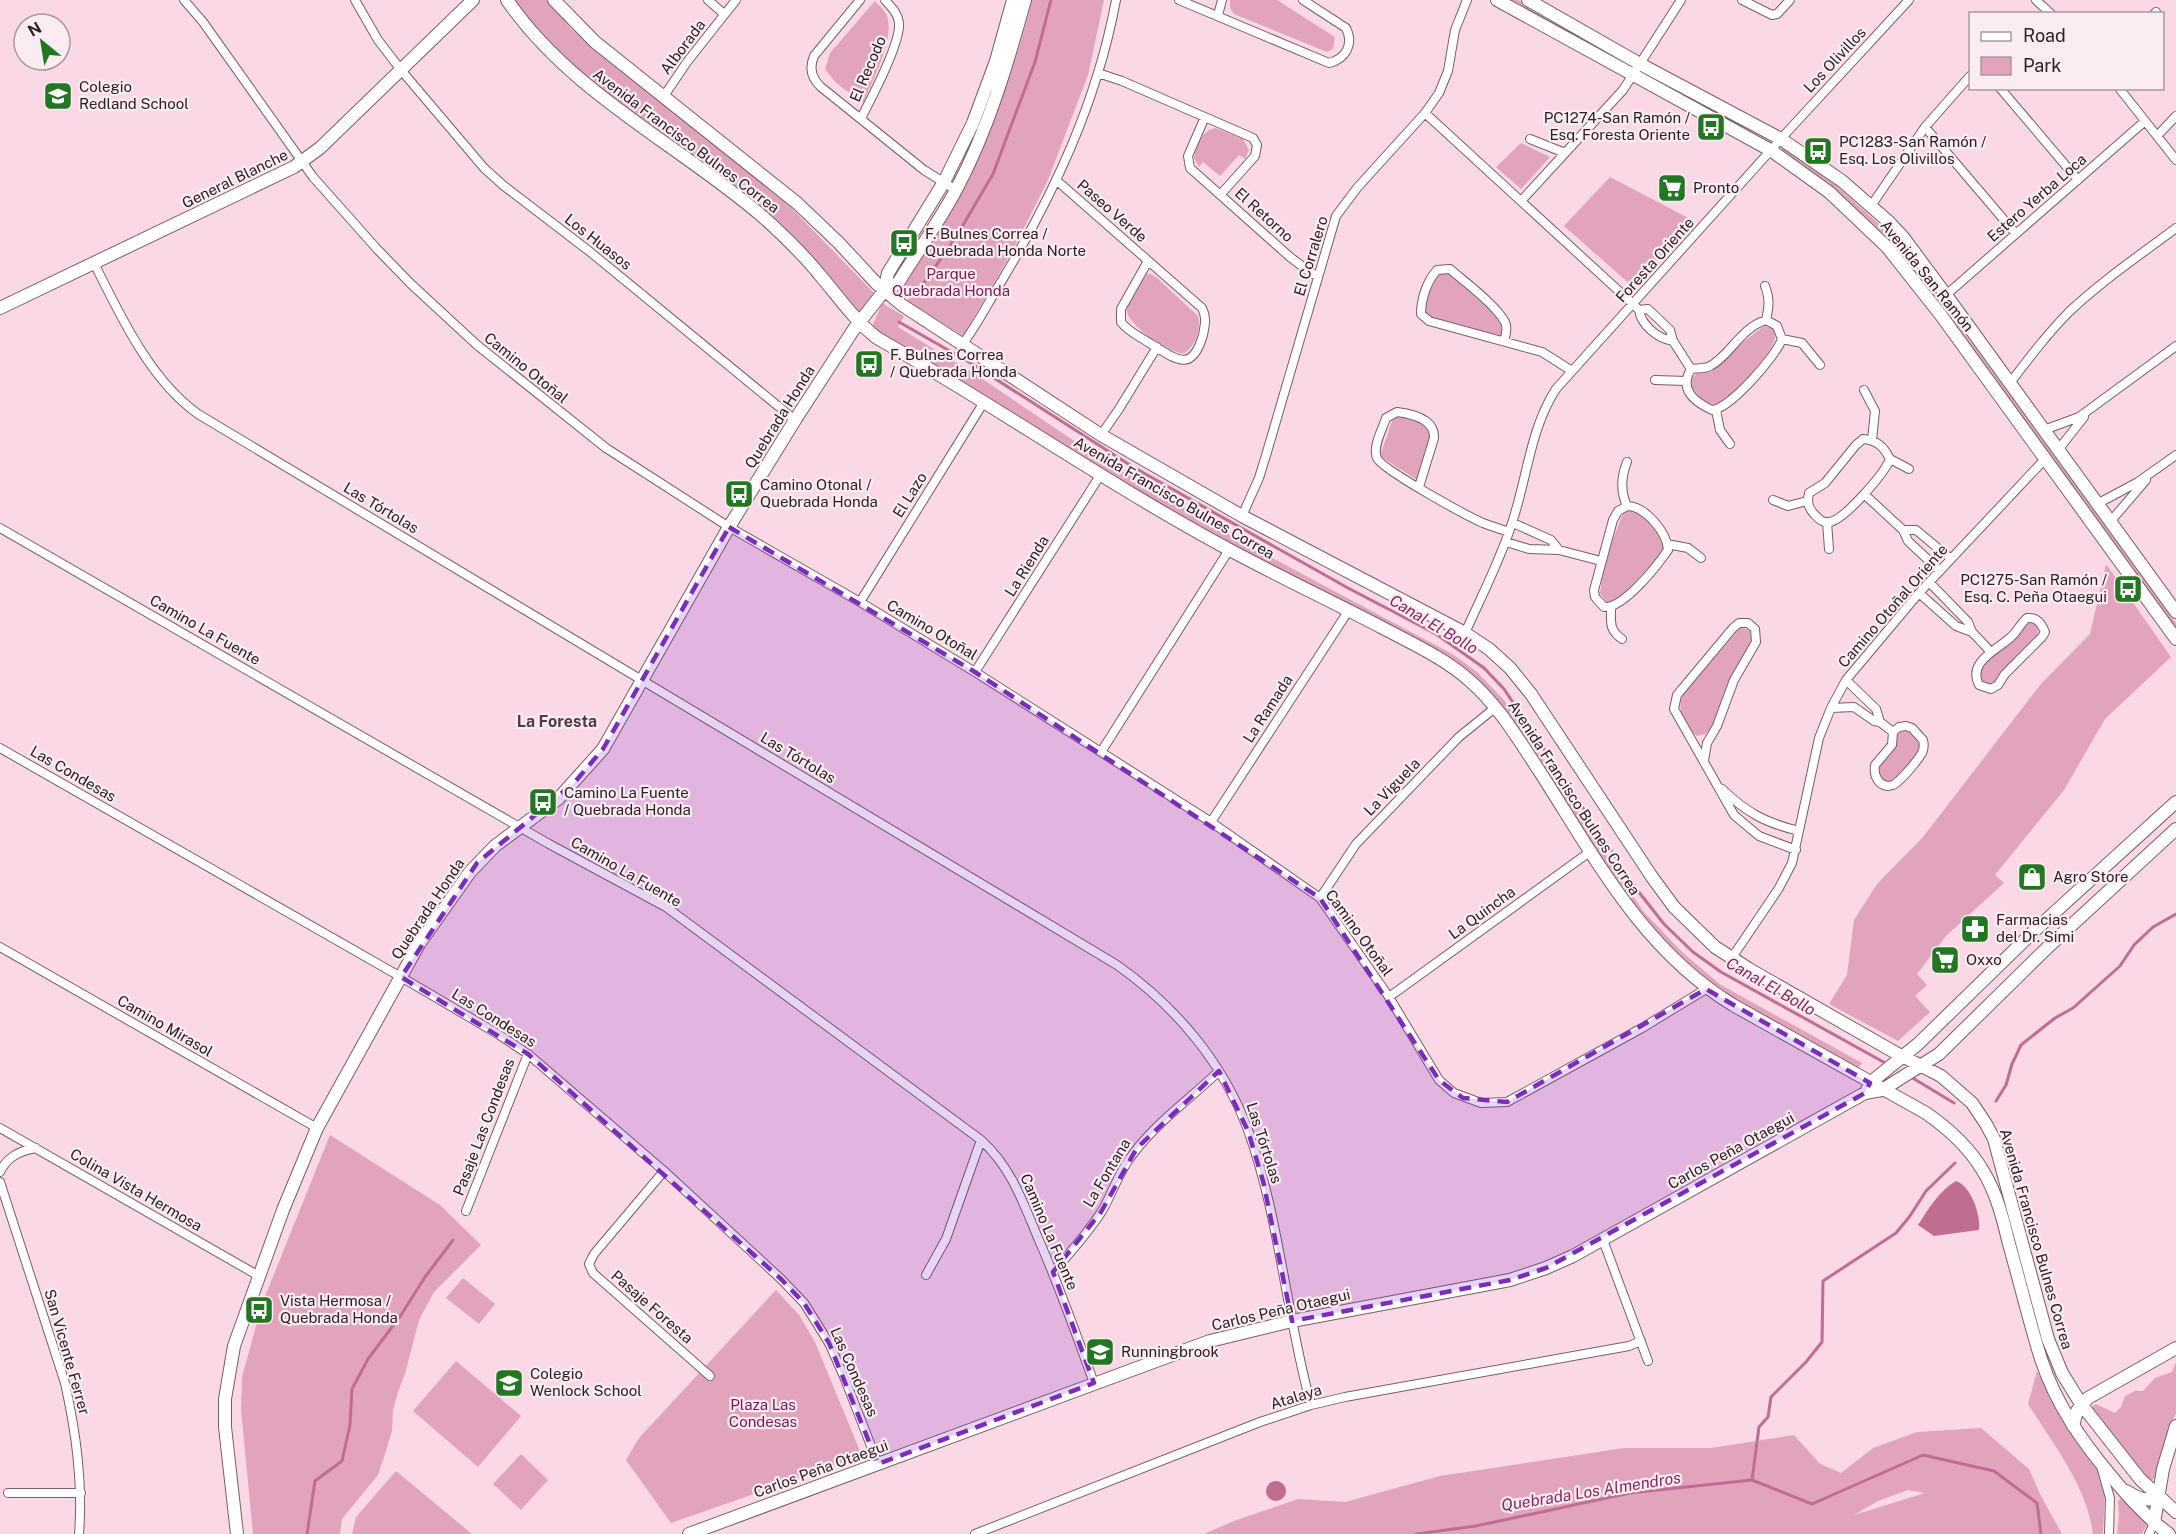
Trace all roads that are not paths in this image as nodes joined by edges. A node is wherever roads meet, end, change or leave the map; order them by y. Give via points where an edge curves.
1 (184, 0) edge
2 (355, 0) edge
3 (473, 0) edge
4 (507, 0) edge
5 (554, 0) edge
6 (708, 0) edge
7 (736, 0) edge
8 (860, 0) edge
9 (885, 0) edge
10 (1013, 0) edge
11 (1025, 0) edge
12 (1116, 0) edge
13 (1179, 0) edge
14 (1222, 0) edge
15 (1303, 0) edge
16 (1467, 0) edge
17 (1497, 0) edge
18 (1528, 0) edge
19 (1681, 0) edge
20 (1742, 0) edge
21 (1790, 0) edge
22 (1909, 0) edge
23 (2036, 0) edge
24 (2048, 12) edge
25 (724, 14) junction
26 (1218, 15) junction
27 (1640, 64) junction
28 (401, 70) junction
29 (1098, 73) junction
30 (1632, 76) junction
31 (1969, 78) edge
32 (2002, 90) edge
33 (2121, 90) edge
34 (664, 96) junction
35 (1425, 113) junction
36 (2176, 116) edge
37 (1205, 117) junction
38 (861, 118) junction
39 (2145, 121) junction
40 (1925, 127) junction
41 (2157, 136) junction
42 (1530, 139) dead end
43 (1781, 139) junction
44 (1772, 151) junction
45 (1565, 153) junction
46 (2176, 160) edge
47 (302, 163) junction
48 (2078, 180) junction
49 (1057, 181) junction
50 (944, 182) junction
51 (956, 189) junction
52 (1221, 194) junction
53 (1521, 201) junction
54 (1871, 206) junction
55 (2176, 228) edge
56 (2016, 234) junction
57 (1148, 261) junction
58 (94, 263) junction
59 (1318, 276) junction
60 (1765, 286) dead end
61 (885, 291) junction
62 (1946, 295) junction
63 (1636, 307) junction
64 (0, 308) edge
65 (1766, 320) junction
66 (859, 323) junction
67 (1782, 339) junction
68 (1504, 341) junction
69 (962, 345) junction
70 (2176, 346) edge
71 (1157, 348) junction
72 (1820, 365) dead end
73 (1691, 369) junction
74 (1572, 371) junction
75 (1655, 380) dead end
76 (1686, 381) junction
77 (2010, 383) junction
78 (1864, 390) dead end
79 (984, 402) junction
80 (2096, 407) junction
81 (1716, 410) junction
82 (795, 420) junction
83 (2044, 430) junction
84 (1101, 435) junction
85 (1872, 440) junction
86 (1730, 444) dead end
87 (2058, 450) junction
88 (2176, 455) edge
89 (1890, 459) junction
90 (2045, 459) junction
91 (1627, 462) dead end
92 (1909, 469) dead end
93 (2157, 470) junction
94 (1101, 474) junction
95 (1419, 487) junction
96 (1864, 494) junction
97 (1773, 500) dead end
98 (1807, 501) junction
99 (2097, 504) junction
100 (1627, 506) junction
101 (1242, 516) junction
102 (1827, 522) junction
103 (2110, 522) junction
104 (1512, 523) junction
105 (729, 527) junction
106 (0, 528) edge
107 (1903, 530) junction
108 (1509, 532) junction
109 (1506, 542) junction
110 (1667, 544) junction
111 (1829, 549) dead end
112 (1229, 550) junction
113 (1559, 550) junction
114 (1701, 558) dead end
115 (1951, 559) junction
116 (1601, 561) junction
117 (1940, 571) junction
118 (1929, 582) junction
119 (1919, 593) junction
120 (860, 602) junction
121 (1611, 608) junction
122 (1349, 610) junction
123 (2176, 612) edge
124 (1972, 632) junction
125 (1465, 633) junction
126 (1622, 639) dead end
127 (2176, 639) edge
128 (1990, 651) junction
129 (975, 672) junction
130 (643, 680) junction
131 (1846, 680) junction
132 (1496, 707) junction
133 (1831, 708) junction
134 (1880, 722) junction
135 (1893, 732) junction
136 (1713, 734) junction
137 (1690, 738) junction
138 (0, 748) edge
139 (1101, 752) junction
140 (1704, 761) junction
141 (1719, 787) junction
142 (2176, 802) edge
143 (1211, 822) junction
144 (522, 827) junction
145 (2176, 829) edge
146 (1799, 831) junction
147 (1796, 850) junction
148 (1591, 851) junction
149 (1320, 898) junction
150 (2050, 917) junction
151 (2065, 931) junction
152 (2033, 933) junction
153 (2049, 946) junction
154 (0, 947) edge
155 (1731, 958) junction
156 (400, 976) junction
157 (1706, 989) junction
158 (1389, 997) junction
159 (528, 1054) junction
160 (1901, 1059) junction
161 (1917, 1068) junction
162 (1219, 1071) junction
163 (1871, 1084) junction
164 (1887, 1088) junction
165 (0, 1128) edge
166 (317, 1128) junction
167 (981, 1140) junction
168 (36, 1148) junction
169 (664, 1171) junction
170 (0, 1172) edge
171 (0, 1182) edge
172 (466, 1211) dead end
173 (1603, 1240) junction
174 (1053, 1272) junction
175 (926, 1275) dead end
176 (258, 1276) junction
177 (1292, 1321) junction
178 (1641, 1341) junction
179 (2176, 1347) edge
180 (1648, 1361) dead end
181 (710, 1376) dead end
182 (1094, 1383) junction
183 (2081, 1404) junction
184 (1311, 1405) junction
185 (2073, 1426) junction
186 (2176, 1426) edge
187 (2098, 1461) junction
188 (878, 1464) junction
189 (2120, 1487) junction
190 (8, 1493) dead end
191 (81, 1493) junction
192 (2158, 1497) junction
193 (2176, 1512) edge
194 (2151, 1528) edge
195 (79, 1534) edge
196 (237, 1534) edge
197 (689, 1534) edge
198 (975, 1534) edge
199 (2109, 1534) edge
200 (2169, 1534) edge

1 - 47 street, Camino Otoñal
2 - 28 street, Los Huasos
3 - 28 street, General Blanche
4 - 66 street, Avenida Francisco Bulnes Correa via 537,39 570,71 764,218 816,270
5 - 34 street, Avenida Francisco Bulnes Correa via 595,42
6 - 25 street, Alborada
7 - 25 street, Alborada
8 - 38 street, El Recodo via 814,56 811,68 817,84
9 - 38 street, El Recodo via 898,18 898,32 882,77
10 - 50 street via 985,92
11 - 51 street via 988,118
12 - 29 street
13 - 26 street
14 - 26 street
15 - 26 street via 1346,28 1349,44 1346,54 1338,60 1329,63
16 - 35 street, El Corralero via 1455,30 1448,71
17 - 30 street, Avenida San Ramón
18 - 27 street, Avenida San Ramón
19 - 27 street
20 - 21 street via 1772,15
22 - 43 street, Los Olivillos
23 - 24 street
25 - 34 street, Alborada
27 - 30 street
27 - 43 street, Avenida San Ramón
28 - 47 street, General Blanche
28 - 82 street, Los Huasos via 497,180
29 - 37 street, El Retorno
29 - 49 street
30 - 44 street, Avenida San Ramón
30 - 45 street
31 - 40 street
32 - 48 street
33 - 39 street
34 - 61 street, Avenida Francisco Bulnes Correa via 797,203
35 - 53 street
35 - 59 street, El Corralero via 1344,204 1330,232
36 - 41 street
37 - 52 street, El Retorno via 1188,163
37 - 52 street, El Retorno via 1251,136 1257,145 1254,158
38 - 50 street, El Recodo
39 - 41 street
39 - 48 street, Estero Yerba Loca
40 - 54 street
40 - 56 street
41 - 46 street
42 - 45 street
43 - 44 street, Foresta Oriente
43 - 54 street, Avenida San Ramón via 1825,168
44 - 63 street, Foresta Oriente
44 - 90 street, Avenida San Ramón via 1829,192 1887,247
45 - 53 street
47 - 58 street, General Blanche
47 - 105 street, Camino Otoñal via 377,249 477,345 606,448
48 - 56 street, Estero Yerba Loca
49 - 57 street, Paseo Verde
49 - 69 street
50 - 51 street, El Recodo
50 - 61 street via 888,273
51 - 61 street via 898,283
52 - 59 street, El Retorno via 1290,257
53 - 63 street
54 - 62 street, Avenida San Ramón via 1903,237
55 - 77 street via 2070,312
56 - 62 street, Estero Yerba Loca
57 - 71 street, Paseo Verde via 1120,316 1124,326
57 - 71 street, Paseo Verde via 1199,305 1206,321 1198,350 1189,359 1177,359
58 - 64 street, General Blanche
58 - 130 street, Las Tórtolas via 151,366 188,407
59 - 101 street, El Corralero via 1259,478
60 - 65 street via 1769,296
61 - 66 street, Quebrada Honda
61 - 69 street, Avenida Francisco Bulnes Correa
62 - 77 street, Avenida San Ramón
63 - 73 street via 1640,318 1662,339 1673,341
63 - 74 street, Foresta Oriente
65 - 67 street via 1777,326
65 - 73 street via 1745,333 1713,365
66 - 79 street, Avenida Francisco Bulnes Correa via 877,338
66 - 82 street, Quebrada Honda
67 - 72 street via 1802,343
67 - 81 street via 1756,375 1730,402
68 - 68 street via 1429,321 1421,314 1424,296 1437,270 1450,269 1484,298 1505,323
68 - 74 street via 1542,352
69 - 84 street, Avenida Francisco Bulnes Correa
70 - 80 street
71 - 84 street
73 - 76 street
74 - 104 street, Foresta Oriente via 1544,411
75 - 76 street
76 - 81 street via 1686,388 1696,399
77 - 83 street, Avenida San Ramón
78 - 85 street via 1875,411
79 - 94 street, Avenida Francisco Bulnes Correa
79 - 120 street, El Lazo
80 - 83 street
80 - 87 street
81 - 86 street via 1720,430
82 - 105 street, Quebrada Honda
83 - 87 street, Avenida San Ramón
84 - 101 street, Avenida Francisco Bulnes Correa
85 - 89 street
85 - 98 street via 1856,445 1825,483 1809,493
87 - 99 street, Avenida San Ramón
88 - 93 street
89 - 92 street
89 - 96 street
90 - 115 street, Camino Otoñal Oriente
90 - 127 street, Avenida San Ramón
91 - 100 street via 1622,474 1622,496
93 - 99 street
93 - 103 street
94 - 112 street, Avenida Francisco Bulnes Correa
94 - 129 street, La Rienda
95 - 95 street via 1434,430 1428,422 1397,412 1386,418 1375,452 1377,459 1382,466
95 - 108 street via 1481,522
96 - 102 street via 1837,520
96 - 107 street
97 - 98 street via 1788,506
98 - 102 street via 1809,509
99 - 103 street, Avenida San Ramón
100 - 110 street via 1639,508 1662,530
100 - 116 street via 1613,520
101 - 125 street, Avenida Francisco Bulnes Correa
102 - 111 street
103 - 123 street, Avenida San Ramón
104 - 108 street, Foresta Oriente
104 - 113 street via 1551,540
105 - 120 street, Camino Otoñal
105 - 130 street, Quebrada Honda
106 - 144 street, Camino La Fuente
107 - 115 street via 1916,530
107 - 117 street via 1908,541
108 - 109 street, Foresta Oriente
109 - 113 street via 1529,549
109 - 125 street, Foresta Oriente
110 - 114 street via 1688,548
110 - 121 street via 1664,555 1625,599
112 - 122 street, Avenida Francisco Bulnes Correa
112 - 139 street
113 - 116 street
115 - 117 street, Camino Otoñal Oriente
116 - 121 street via 1594,590 1604,607
117 - 118 street, Camino Otoñal Oriente
118 - 119 street, Camino Otoñal Oriente
118 - 124 street via 1968,622
119 - 124 street via 1956,626
119 - 131 street, Camino Otoñal Oriente
120 - 129 street, Camino Otoñal
121 - 126 street via 1611,625
122 - 132 street, Avenida Francisco Bulnes Correa via 1453,668
122 - 143 street, La Ramada
124 - 128 street
125 - 155 street, Avenida Francisco Bulnes Correa via 1500,658 1521,681 1663,892 1699,933
128 - 128 street via 1975,675 1979,685 1991,689 2042,637 2043,626 2036,619 2027,618 2014,635
129 - 139 street, Camino Otoñal
130 - 144 street, Quebrada Honda via 603,749 558,799
130 - 162 street, Las Tórtolas via 1117,965 1170,1009
131 - 133 street, Camino Otoñal Oriente
131 - 134 street via 1876,709
132 - 148 street, Avenida Francisco Bulnes Correa
132 - 149 street, La Viguela via 1459,737 1356,844
133 - 134 street via 1854,707
133 - 146 street, Camino Otoñal Oriente via 1815,753
134 - 135 street
135 - 135 street via 1892,745 1875,765 1876,777 1882,785 1899,781 1924,746 1912,728 1899,727
136 - 137 street via 1701,741
136 - 137 street via 1734,680 1756,642 1756,631 1750,624 1742,622 1735,626 1676,697 1673,706
136 - 140 street
137 - 140 street
138 - 156 street, Las Condesas
139 - 143 street, Camino Otoñal
140 - 141 street
141 - 146 street via 1760,818
141 - 147 street via 1734,815 1750,830
142 - 150 street, Carlos Peña Otaegui
143 - 149 street, Camino Otoñal
144 - 156 street, Quebrada Honda via 495,846 470,872
144 - 167 street, Camino La Fuente via 666,908
145 - 151 street, Carlos Peña Otaegui
146 - 147 street, Camino Otoñal Oriente
147 - 155 street, Camino Otoñal Oriente via 1779,888
148 - 157 street, Avenida Francisco Bulnes Correa via 1649,934
148 - 158 street, La Quincha
149 - 158 street, Camino Otoñal
150 - 151 street via 2054,928
150 - 152 street, Carlos Peña Otaegui
151 - 153 street, Carlos Peña Otaegui
152 - 153 street via 2046,937
152 - 160 street, Carlos Peña Otaegui
153 - 161 street, Carlos Peña Otaegui via 1939,1054
154 - 166 street, Camino Mirasol
155 - 160 street, Avenida Francisco Bulnes Correa
156 - 159 street, Las Condesas
156 - 166 street, Quebrada Honda
157 - 158 street, Camino Otoñal via 1507,1101 1490,1104 1463,1098 1439,1080
157 - 163 street, Avenida Francisco Bulnes Correa
159 - 169 street, Las Condesas
159 - 172 street, Pasaje Las Condesas
160 - 161 street, Avenida Francisco Bulnes Correa
160 - 163 street, Carlos Peña Otaegui
161 - 164 street, Carlos Peña Otaegui
161 - 183 street, Avenida Francisco Bulnes Correa via 1941,1076 1963,1094 1980,1113 1994,1139 2048,1339
162 - 174 street, La Fontana via 1137,1148 1101,1212
162 - 177 street, Las Tórtolas via 1248,1131 1263,1181
163 - 164 street, Carlos Peña Otaegui
163 - 173 street, Carlos Peña Otaegui
164 - 185 street, Avenida Francisco Bulnes Correa via 1940,1123 1983,1171 1996,1199 2042,1359 2053,1390
165 - 168 street, Colina Vista Hermosa
166 - 176 street, Quebrada Honda
167 - 174 street, Camino La Fuente via 1010,1175
167 - 175 street via 946,1239
168 - 170 street via 10,1157
168 - 176 street, Colina Vista Hermosa
169 - 181 street, Pasaje Foresta via 589,1264 593,1273
169 - 188 street, Las Condesas via 804,1303 829,1343
171 - 191 street, San Vicente Ferrer via 65,1383
173 - 177 street, Carlos Peña Otaegui via 1546,1268 1510,1280
173 - 178 street
174 - 182 street, Camino La Fuente
176 - 196 street, Quebrada Honda via 234,1346 225,1399 228,1471
177 - 182 street, Carlos Peña Otaegui via 1210,1341
177 - 184 street, Las Tórtolas
178 - 180 street
178 - 184 street, Atalaya
179 - 183 street via 2095,1392
182 - 188 street, Carlos Peña Otaegui
183 - 185 street
183 - 192 street, Avenida Francisco Bulnes Correa
184 - 198 street, Atalaya
185 - 187 street, Avenida Francisco Bulnes Correa
186 - 192 street
187 - 189 street, Avenida Francisco Bulnes Correa
187 - 199 street via 2110,1498
188 - 197 street, Carlos Peña Otaegui
189 - 192 street via 2136,1497
189 - 194 street, Avenida Francisco Bulnes Correa
190 - 191 street
191 - 195 street, San Vicente Ferrer
192 - 193 street, Avenida Francisco Bulnes Correa
192 - 194 street
194 - 200 street, Avenida Francisco Bulnes Correa

